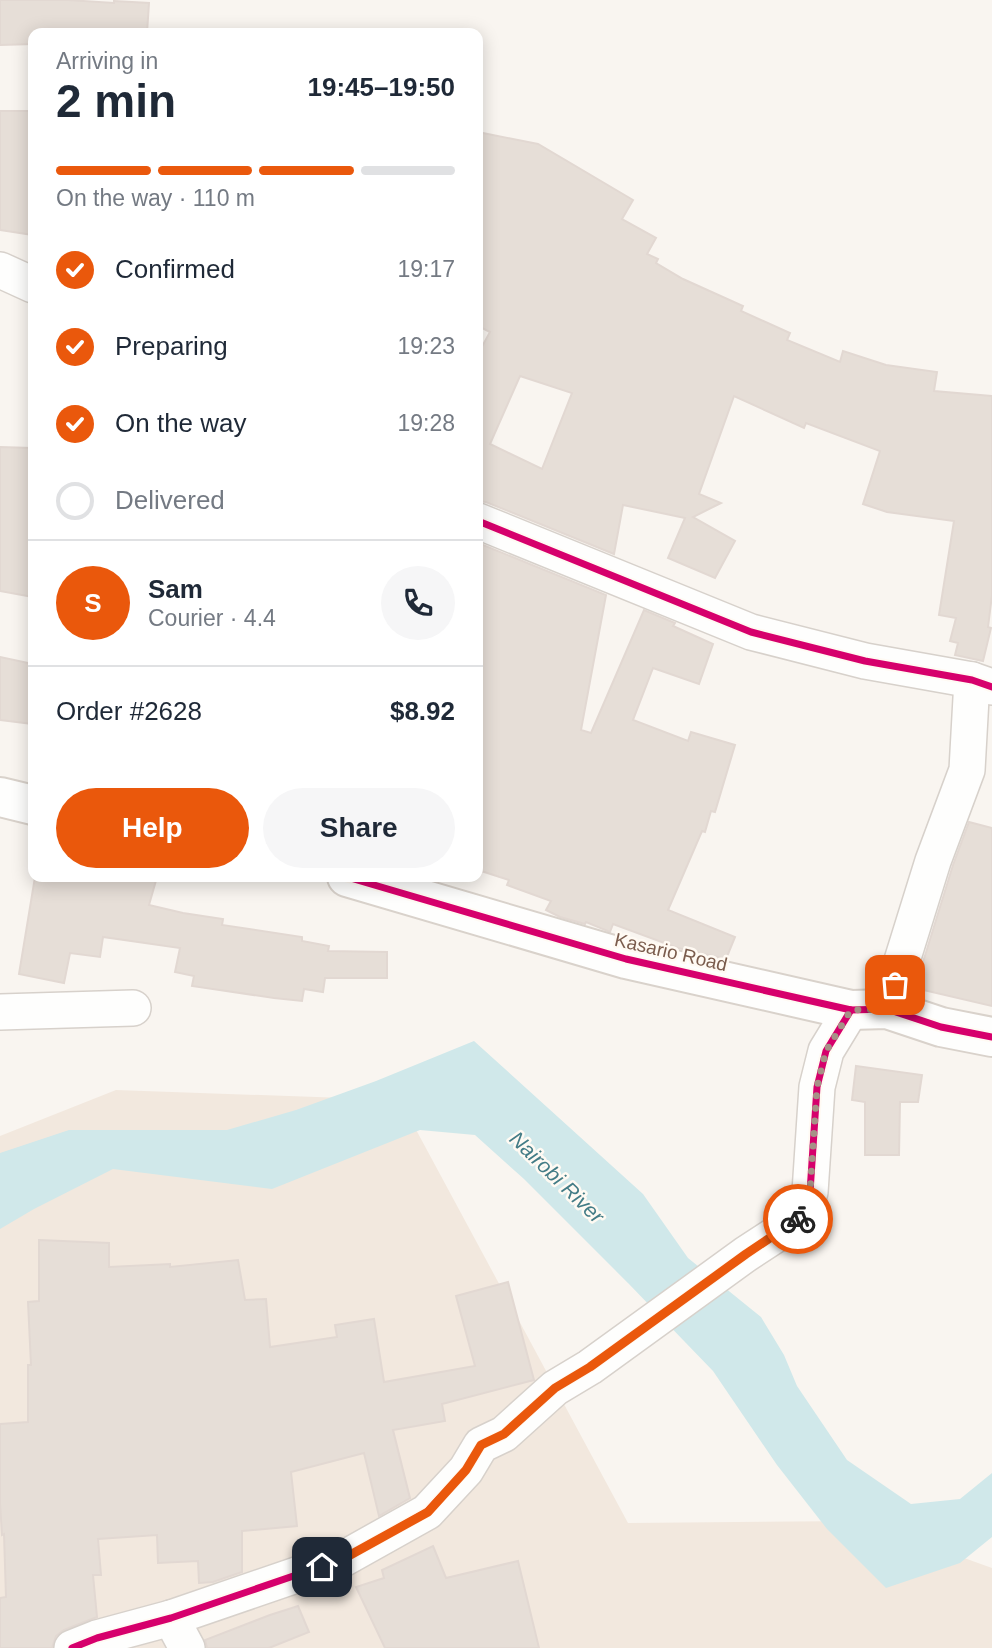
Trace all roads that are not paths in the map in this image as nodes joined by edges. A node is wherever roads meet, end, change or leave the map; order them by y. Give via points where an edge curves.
1 (0, 270) edge
2 (28, 283) edge
3 (483, 523) edge
4 (982, 684) edge
5 (0, 797) edge
6 (28, 804) edge
7 (364, 882) edge
8 (133, 1008) dead end
9 (869, 1009) junction
10 (0, 1012) edge
11 (992, 1037) edge
12 (179, 1633) edge
13 (72, 1648) edge

1 - 2 street
3 - 4 street via 751,632
4 - 9 street via 967,770
5 - 6 street
7 - 9 street, Kasario Road via 625,959
8 - 10 street
9 - 11 street, Kasario Road
9 - 12 street via 826,1051 817,1087 810,1192 798,1220 555,1388 504,1434 481,1445 466,1470 428,1512 343,1559
12 - 13 street via 97,1638

